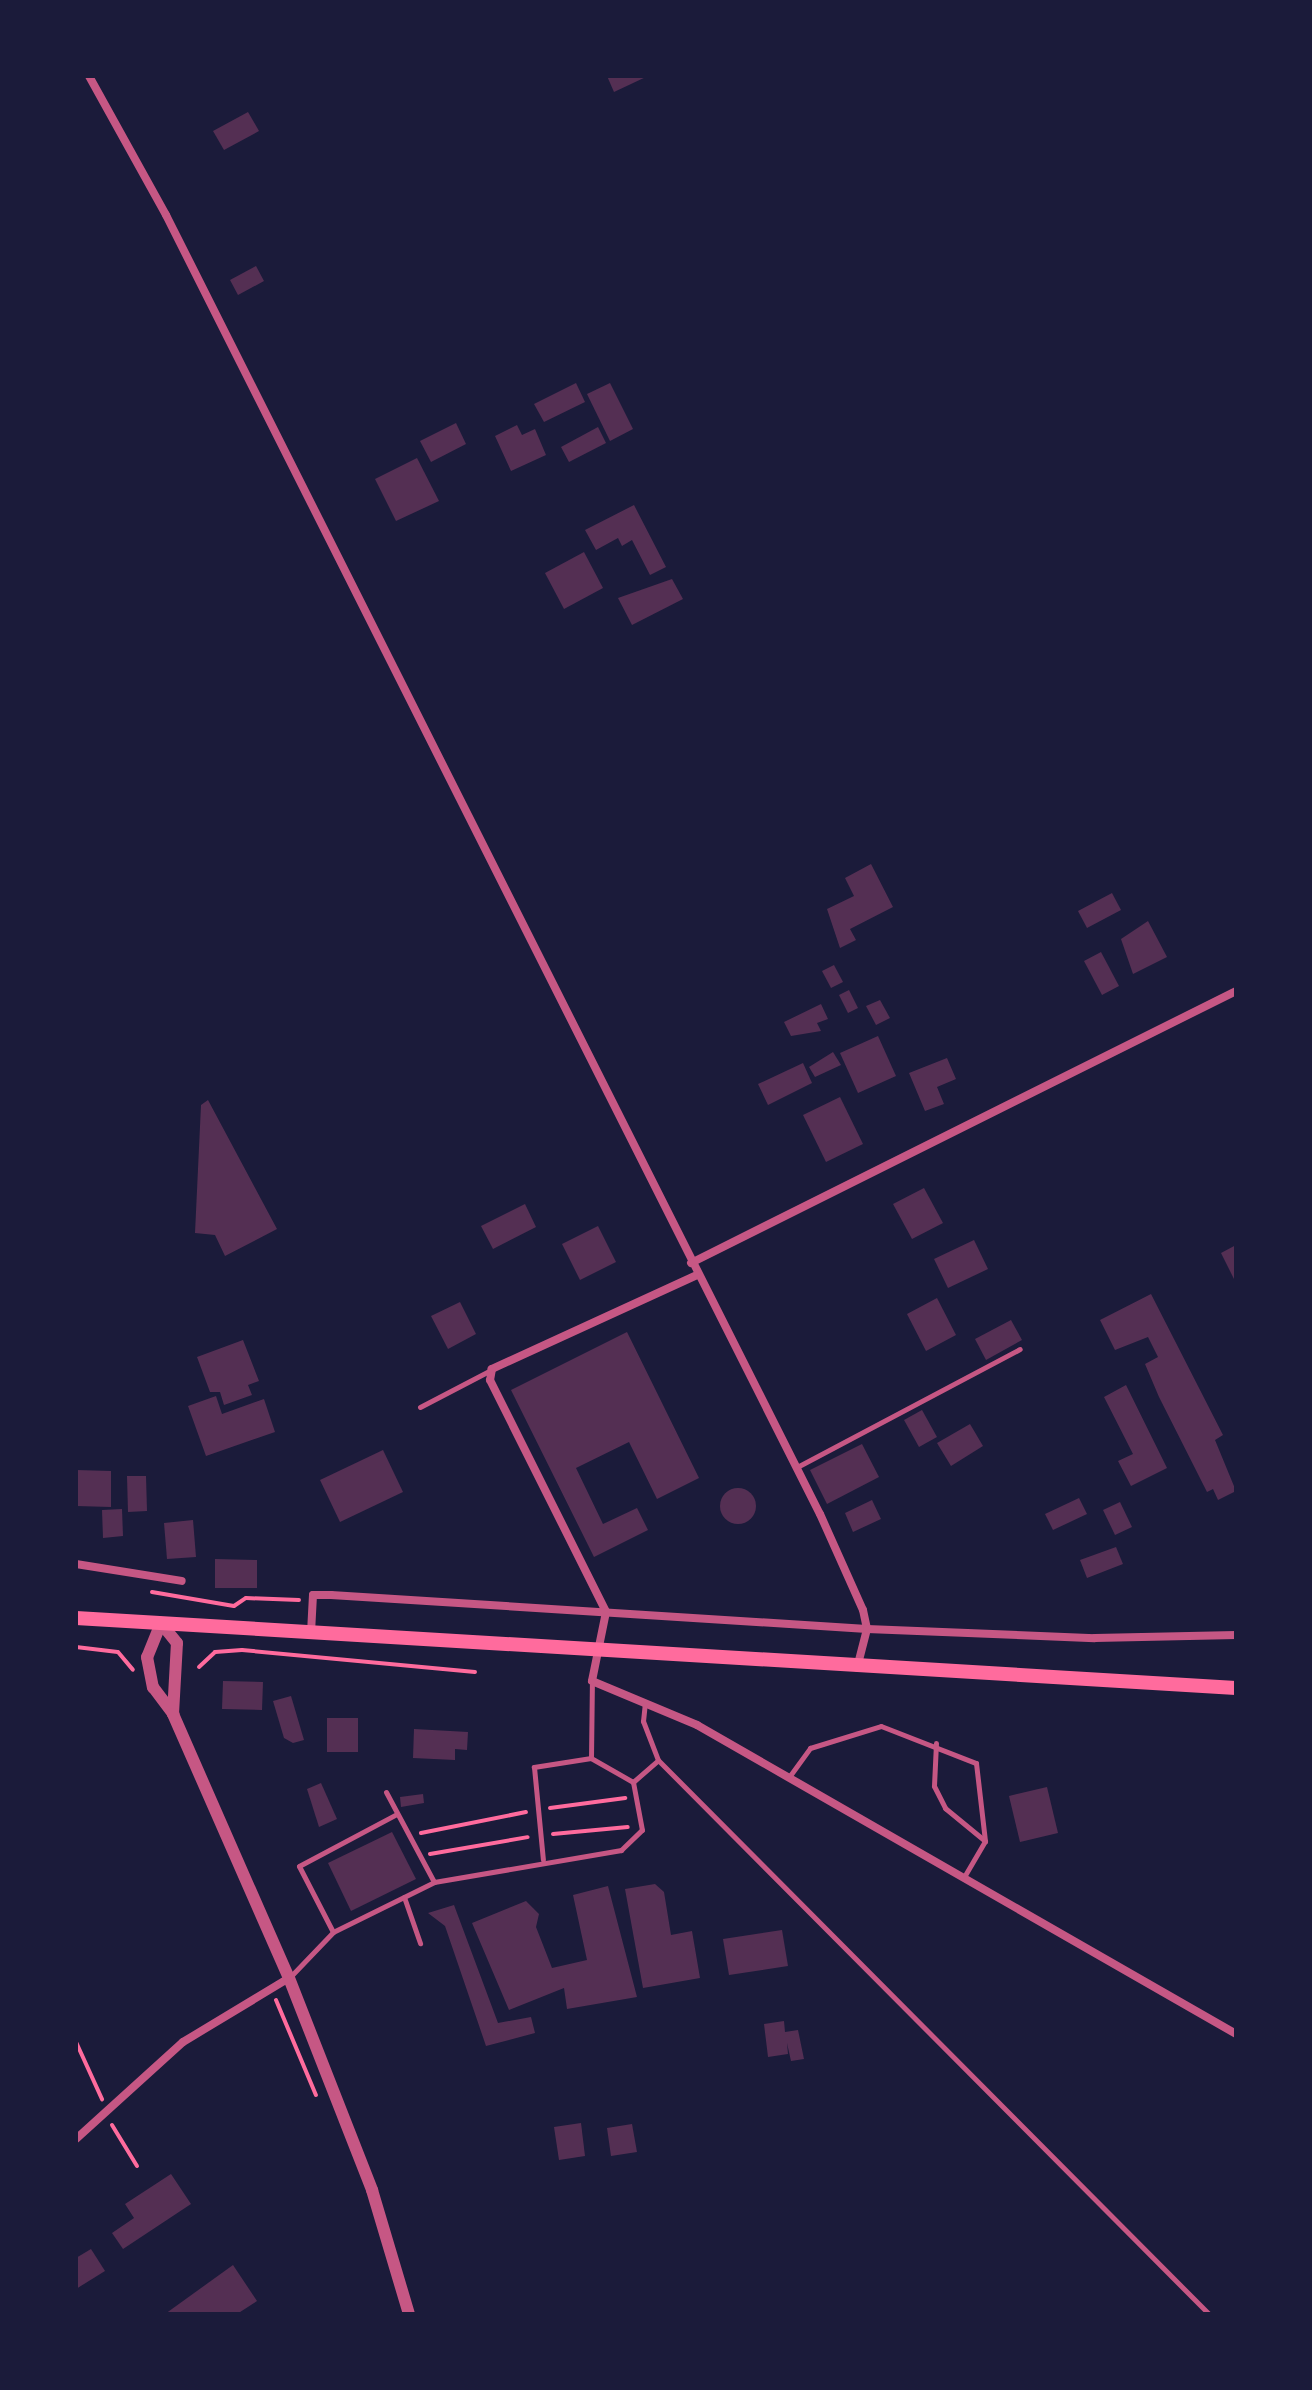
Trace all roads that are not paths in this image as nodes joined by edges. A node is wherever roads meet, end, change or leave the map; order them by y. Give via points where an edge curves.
1 (89, 76) edge
2 (1236, 991) edge
3 (691, 1263) junction
4 (697, 1275) junction
5 (1020, 1349) dead end
6 (492, 1369) junction
7 (420, 1407) dead end
8 (796, 1468) junction
9 (76, 1564) edge
10 (182, 1581) dead end
11 (606, 1612) junction
12 (76, 1618) edge
13 (161, 1623) junction
14 (867, 1629) junction
15 (311, 1633) junction
16 (1236, 1635) edge
17 (600, 1651) junction
18 (857, 1668) junction
19 (592, 1681) junction
20 (1236, 1688) edge
21 (645, 1701) junction
22 (173, 1714) junction
23 (936, 1743) junction
24 (591, 1758) junction
25 (658, 1760) junction
26 (789, 1778) junction
27 (633, 1782) junction
28 (386, 1792) dead end
29 (397, 1814) junction
30 (985, 1841) junction
31 (543, 1860) junction
32 (964, 1877) junction
33 (434, 1882) junction
34 (404, 1897) junction
35 (333, 1932) junction
36 (420, 1943) dead end
37 (289, 1978) junction
38 (1236, 2034) edge
39 (76, 2139) edge
40 (409, 2314) edge
41 (1209, 2314) edge

1 - 3 street via 166,215
2 - 3 street
3 - 4 street
4 - 6 street
4 - 8 street
5 - 8 lane
6 - 7 lane
6 - 11 street via 490,1380
8 - 14 street
9 - 10 street
11 - 14 street
11 - 15 street via 313,1595
11 - 17 street
12 - 13 main road
13 - 15 main road
13 - 22 street via 177,1643
13 - 22 street via 147,1657 157,1699
14 - 16 street via 1095,1638
14 - 18 street
15 - 17 main road
17 - 18 main road
17 - 19 street
18 - 20 main road
19 - 21 street
19 - 24 lane
21 - 25 lane via 643,1721
21 - 26 street
22 - 37 street
23 - 26 lane via 881,1726 810,1748
23 - 30 lane via 934,1786 945,1808
23 - 30 lane via 976,1763
24 - 27 lane
24 - 31 lane via 534,1767
25 - 27 lane
25 - 41 lane
26 - 32 street
27 - 31 lane via 641,1825 637,1840 621,1850
28 - 29 lane
29 - 33 lane
29 - 35 lane via 299,1866
30 - 32 lane
31 - 33 lane
32 - 38 street
33 - 34 lane
34 - 35 lane
34 - 36 lane
35 - 37 lane
37 - 39 street via 183,2042
37 - 40 street via 372,2190

